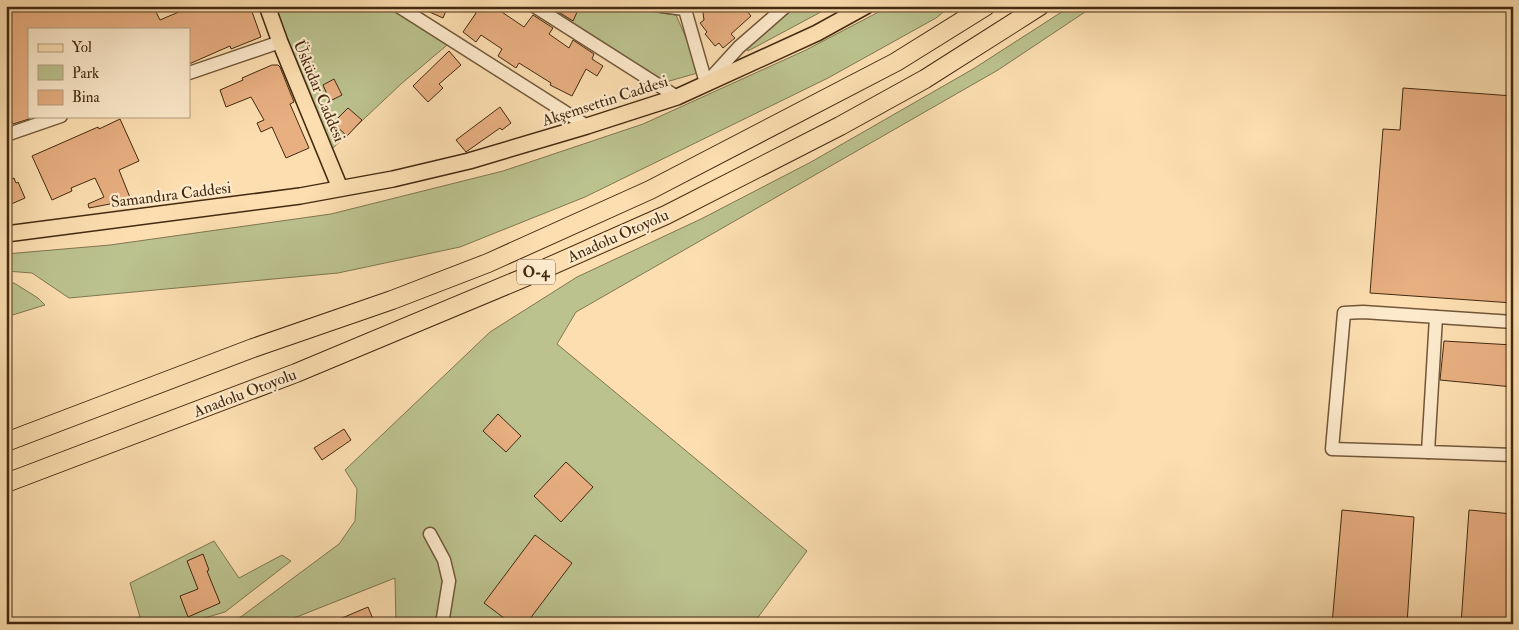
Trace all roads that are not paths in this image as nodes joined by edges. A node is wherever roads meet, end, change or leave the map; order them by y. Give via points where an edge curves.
1 (267, 6) edge
2 (398, 6) edge
3 (534, 6) edge
4 (662, 6) edge
5 (786, 6) edge
6 (866, 6) edge
7 (1040, 6) edge
8 (684, 8) edge
9 (980, 9) edge
10 (770, 12) edge
11 (280, 42) junction
12 (190, 73) edge
13 (706, 83) junction
14 (676, 97) junction
15 (55, 118) edge
16 (587, 126) junction
17 (6, 135) edge
18 (340, 188) junction
19 (6, 234) edge
20 (1436, 317) junction
21 (1513, 322) edge
22 (6, 442) edge
23 (1428, 452) junction
24 (1513, 455) edge
25 (6, 483) edge
26 (430, 534) dead end
27 (442, 624) edge

1 - 11 main road, Üsküdar Caddesi
2 - 16 street
3 - 14 street
4 - 8 street
5 - 10 street
6 - 13 main road, Akşemsettin Caddesi via 817,33
7 - 25 highway, Anadolu Otoyolu / O-4 via 925,79 666,215 296,374
8 - 13 street
9 - 22 highway, Anadolu Otoyolu / O-4 via 896,62 658,186 488,263
10 - 13 street
11 - 12 street
11 - 18 main road, Üsküdar Caddesi
13 - 14 main road, Akşemsettin Caddesi
14 - 16 main road, Akşemsettin Caddesi
15 - 17 street
16 - 18 main road, Akşemsettin Caddesi via 469,161
18 - 19 main road, Samandıra Caddesi
20 - 21 street
20 - 23 street
20 - 23 street via 1344,313 1332,448
23 - 24 street
26 - 27 street via 444,560 449,581

